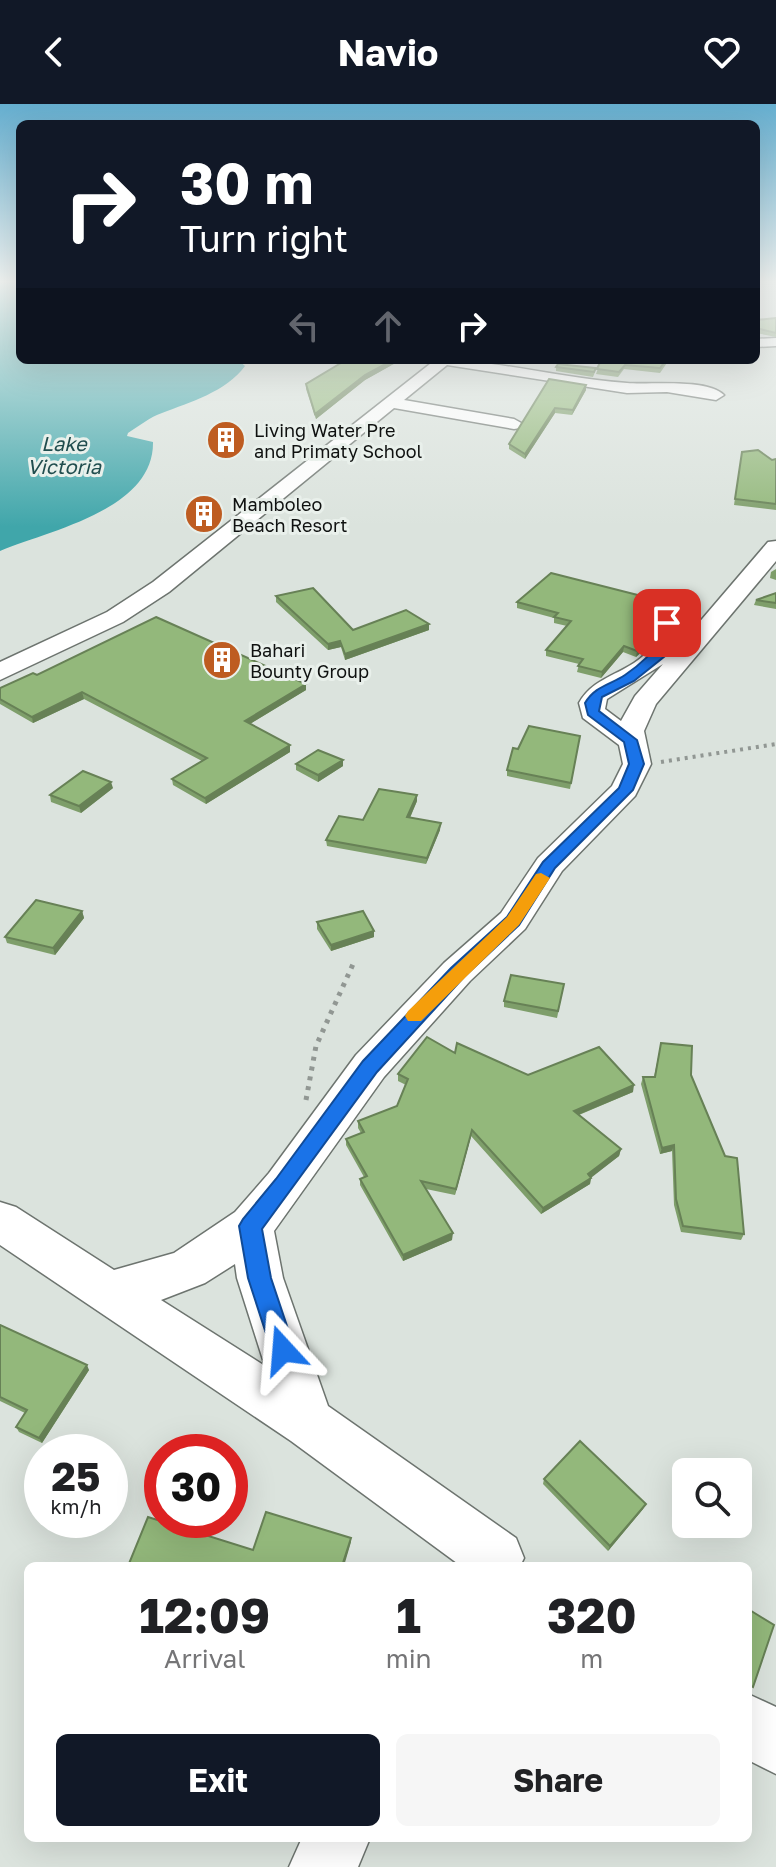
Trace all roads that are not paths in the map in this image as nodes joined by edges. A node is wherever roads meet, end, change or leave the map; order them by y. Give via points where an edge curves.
1 (436, 364) edge
2 (478, 364) edge
3 (716, 395) dead end
4 (392, 403) junction
5 (514, 424) dead end
6 (776, 547) edge
7 (655, 618) edge
8 (0, 672) edge
9 (633, 751) junction
10 (0, 1221) edge
11 (251, 1226) junction
12 (112, 1292) junction
13 (309, 1423) junction
14 (498, 1562) edge
15 (752, 1727) edge
16 (776, 1743) edge
17 (336, 1842) edge
18 (322, 1867) edge

1 - 4 street
2 - 3 street via 627,388 667,387
4 - 5 street
4 - 8 street via 161,587 115,617
6 - 9 street via 644,702 632,721
7 - 9 street via 676,630 660,653 629,679 597,694 592,703 592,712
9 - 11 street via 625,790 549,865 513,921 370,1066
10 - 12 street
11 - 12 street via 189,1268
11 - 13 street via 260,1278
12 - 13 street
13 - 14 street
15 - 16 street
17 - 18 street

